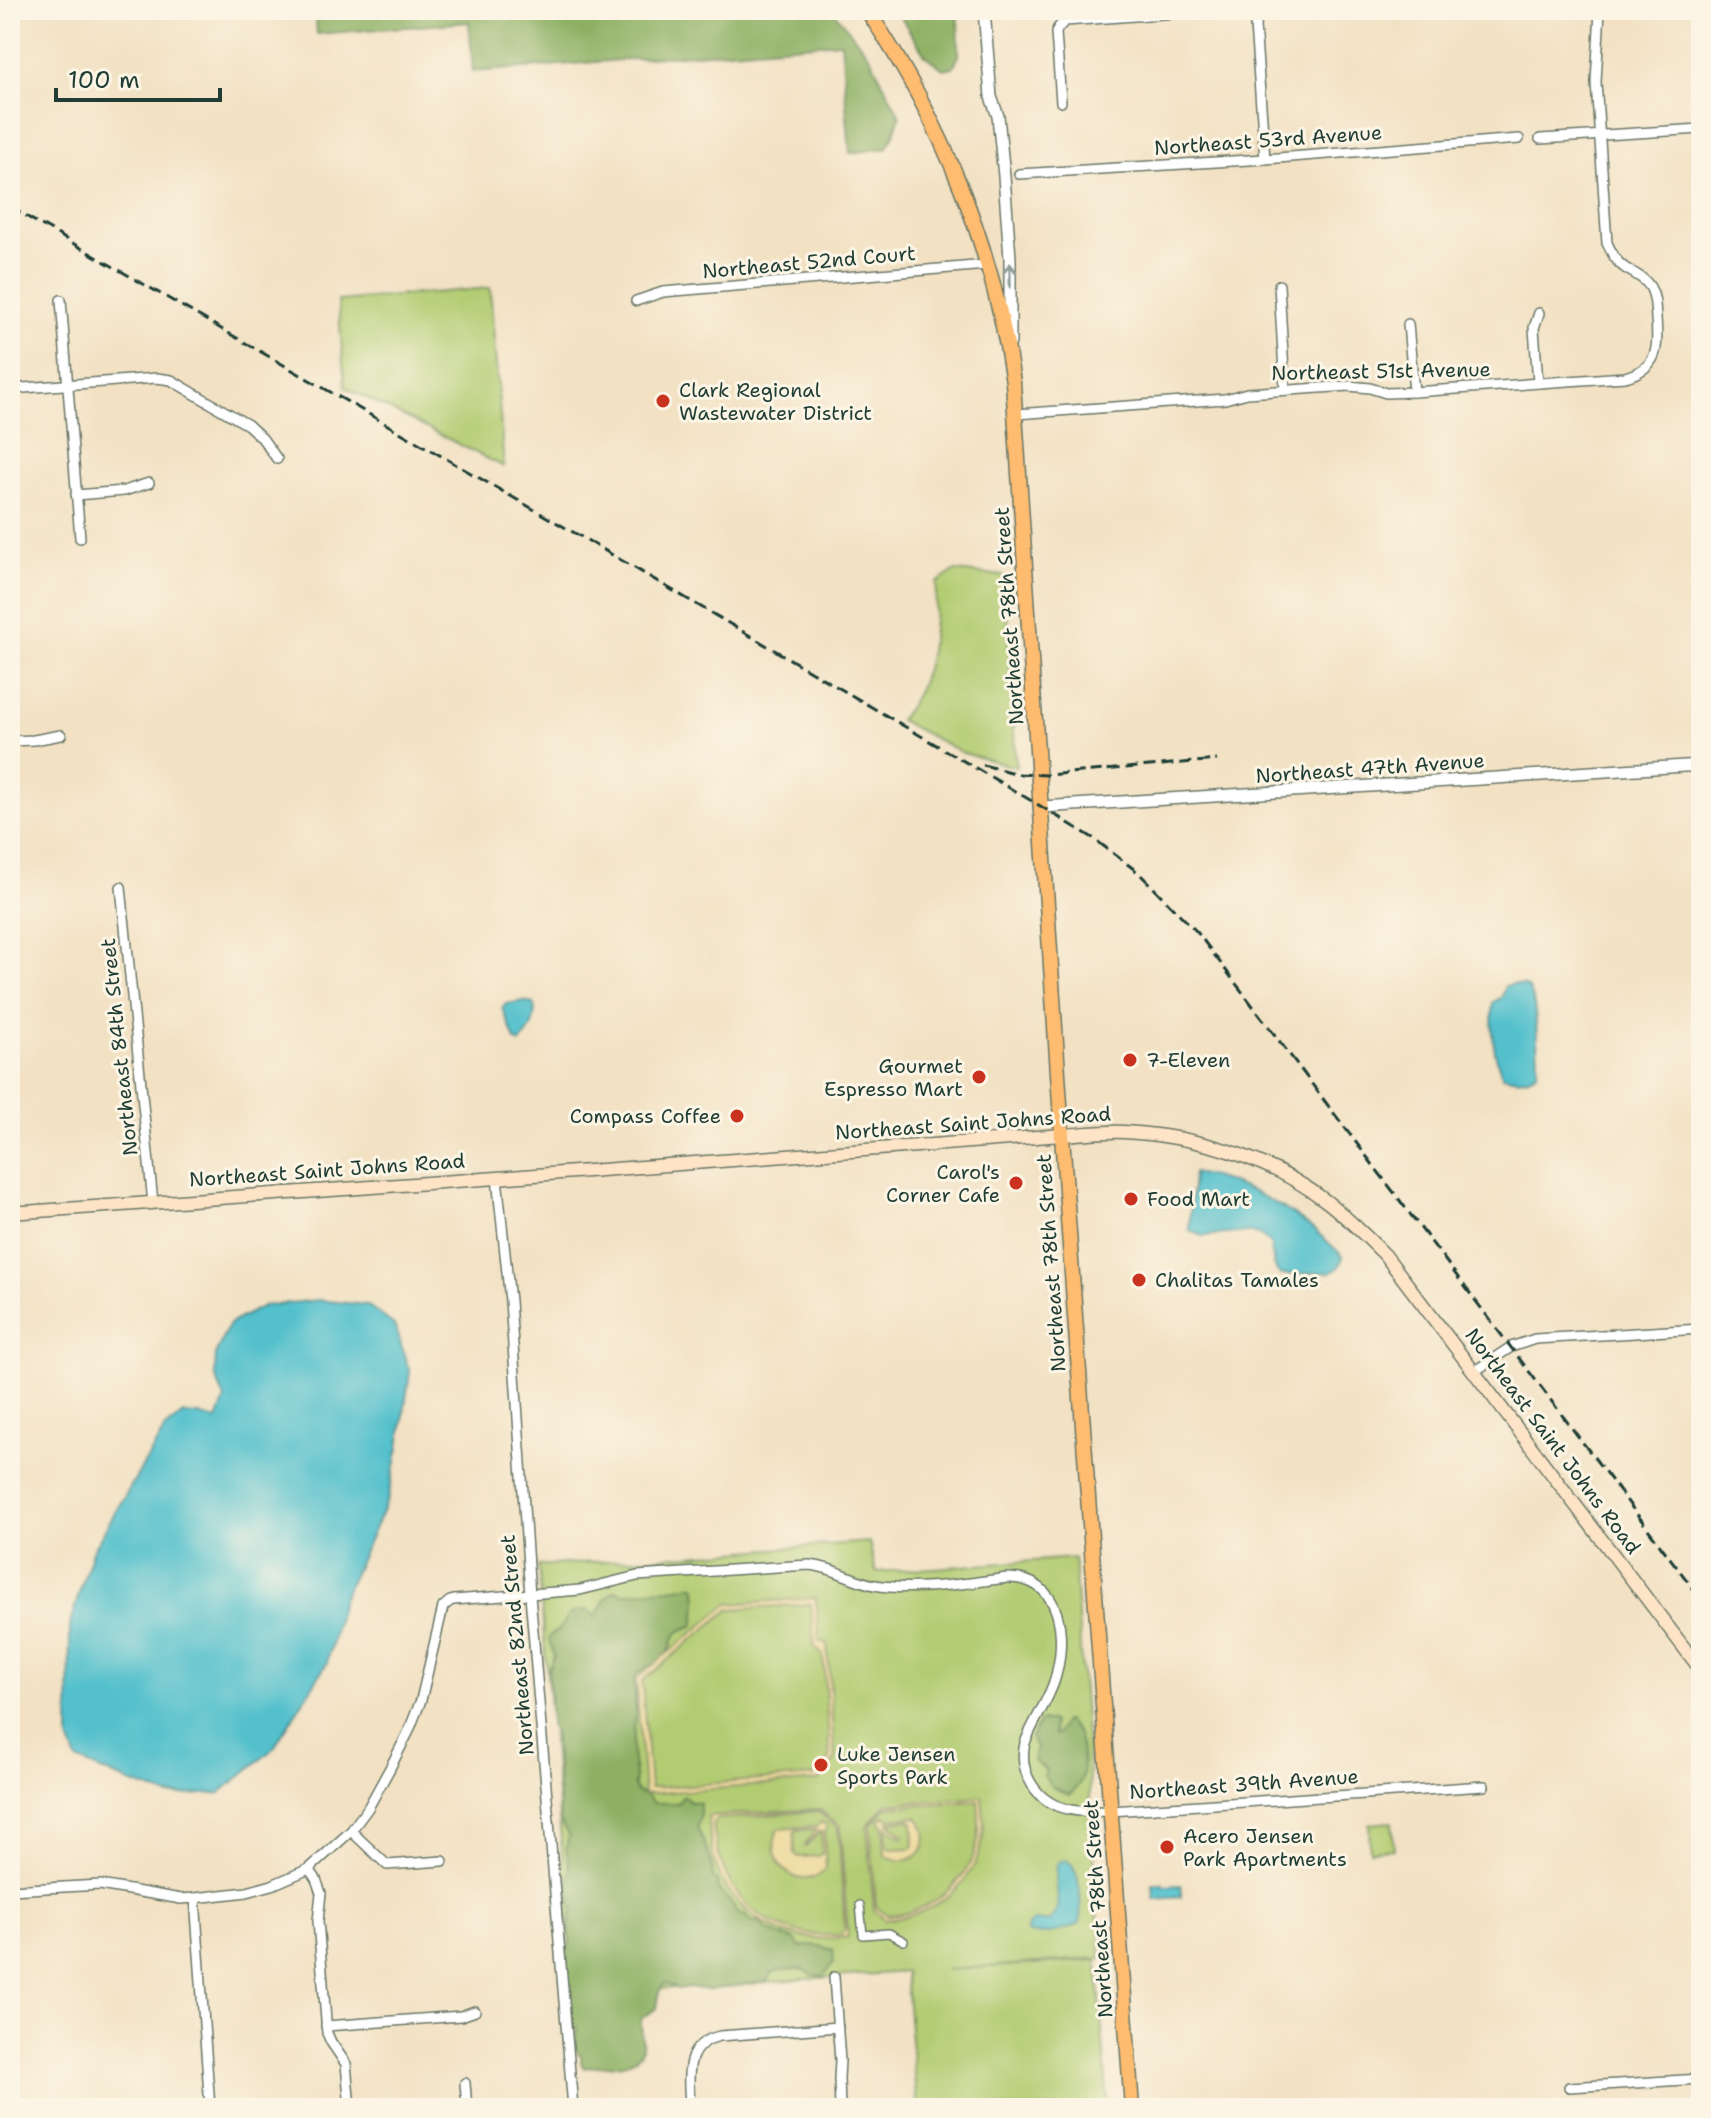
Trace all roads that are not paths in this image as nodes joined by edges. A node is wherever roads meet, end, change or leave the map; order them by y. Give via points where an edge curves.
1 (867, 10) edge
2 (984, 10) edge
3 (1218, 10) edge
4 (1258, 10) edge
5 (1600, 10) edge
6 (1061, 102) dead end
7 (1701, 129) edge
8 (1599, 134) junction
9 (1519, 139) dead end
10 (1540, 139) dead end
11 (1265, 159) junction
12 (1019, 174) dead end
13 (987, 265) junction
14 (1279, 285) dead end
15 (61, 300) dead end
16 (636, 301) dead end
17 (1539, 313) dead end
18 (1408, 324) dead end
19 (1009, 353) junction
20 (1538, 383) junction
21 (68, 385) junction
22 (10, 389) edge
23 (1285, 390) junction
24 (1414, 392) junction
25 (1016, 414) junction
26 (277, 459) dead end
27 (149, 483) dead end
28 (76, 495) junction
29 (80, 538) dead end
30 (61, 735) dead end
31 (10, 741) edge
32 (1701, 765) edge
33 (1042, 807) junction
34 (121, 887) dead end
35 (1062, 1135) junction
36 (497, 1178) junction
37 (153, 1203) junction
38 (10, 1213) edge
39 (1701, 1329) edge
40 (1475, 1371) junction
41 (530, 1595) junction
42 (1701, 1670) edge
43 (1484, 1786) dead end
44 (1111, 1811) junction
45 (351, 1831) junction
46 (443, 1861) dead end
47 (309, 1869) junction
48 (10, 1890) edge
49 (195, 1898) junction
50 (860, 1905) dead end
51 (904, 1941) dead end
52 (834, 1977) dead end
53 (475, 2011) dead end
54 (326, 2026) junction
55 (838, 2027) junction
56 (1701, 2079) edge
57 (465, 2083) dead end
58 (1569, 2087) dead end
59 (210, 2108) edge
60 (350, 2108) edge
61 (467, 2108) edge
62 (573, 2108) edge
63 (690, 2108) edge
64 (840, 2108) edge
65 (1132, 2108) edge

1 - 13 main road, Northeast 78th Street via 933,121
19 -> 2 street via 1010,258
3 - 6 street via 1065,21 1056,33
4 - 11 street
5 - 8 street
7 - 8 street
8 - 10 street
8 - 20 street, Northeast 51st Avenue via 1607,243 1614,258 1650,286 1658,345 1638,374
9 - 11 street, Northeast 53rd Avenue
11 - 12 street, Northeast 53rd Avenue
13 - 16 street, Northeast 52nd Court via 663,292
13 - 19 main road, Northeast 78th Street
14 - 23 street
15 - 21 street
17 - 20 street via 1534,328
18 - 24 street
19 - 25 main road, Northeast 78th Street
20 - 24 street, Northeast 51st Avenue
21 - 22 street
21 - 26 street via 171,380 248,425
21 - 28 street
23 - 24 street, Northeast 51st Avenue via 1349,386
23 - 25 street, Northeast 51st Avenue
25 - 33 main road, Northeast 78th Street
27 - 28 street
28 - 29 street
30 - 31 street
32 - 33 street, Northeast 47th Avenue
33 - 35 main road, Northeast 78th Street
34 - 37 street, Northeast 84th Street
35 - 36 main road, Northeast Saint Johns Road
35 - 40 main road, Northeast Saint Johns Road via 1122,1132 1199,1142 1295,1181 1385,1255
35 - 44 main road, Northeast 78th Street
36 - 37 main road, Northeast Saint Johns Road
36 - 41 street, Northeast 82nd Street
37 - 38 main road, Northeast Saint Johns Road
39 - 40 street via 1535,1339 1511,1347
40 - 42 main road, Northeast Saint Johns Road
41 - 44 street, Northeast 39th Avenue via 637,1576 797,1565 828,1568 894,1588 1027,1580 1043,1589 1056,1611 1059,1652 1052,1688 1025,1743 1026,1772 1036,1791 1053,1804 1074,1811
41 - 45 street via 447,1603 416,1713
41 - 62 street, Northeast 82nd Street
43 - 44 street, Northeast 39th Avenue
44 - 65 main road, Northeast 78th Street
45 - 46 street via 387,1865
45 - 47 street
47 - 49 street via 247,1892
47 - 54 street via 321,1893 317,1913
48 - 49 street via 100,1885
49 - 59 street
50 - 51 street via 863,1935 889,1933
52 - 55 street
53 - 54 street
54 - 60 street via 346,2064
55 - 63 street via 706,2040 689,2066
55 - 64 street
56 - 58 street
57 - 61 street

